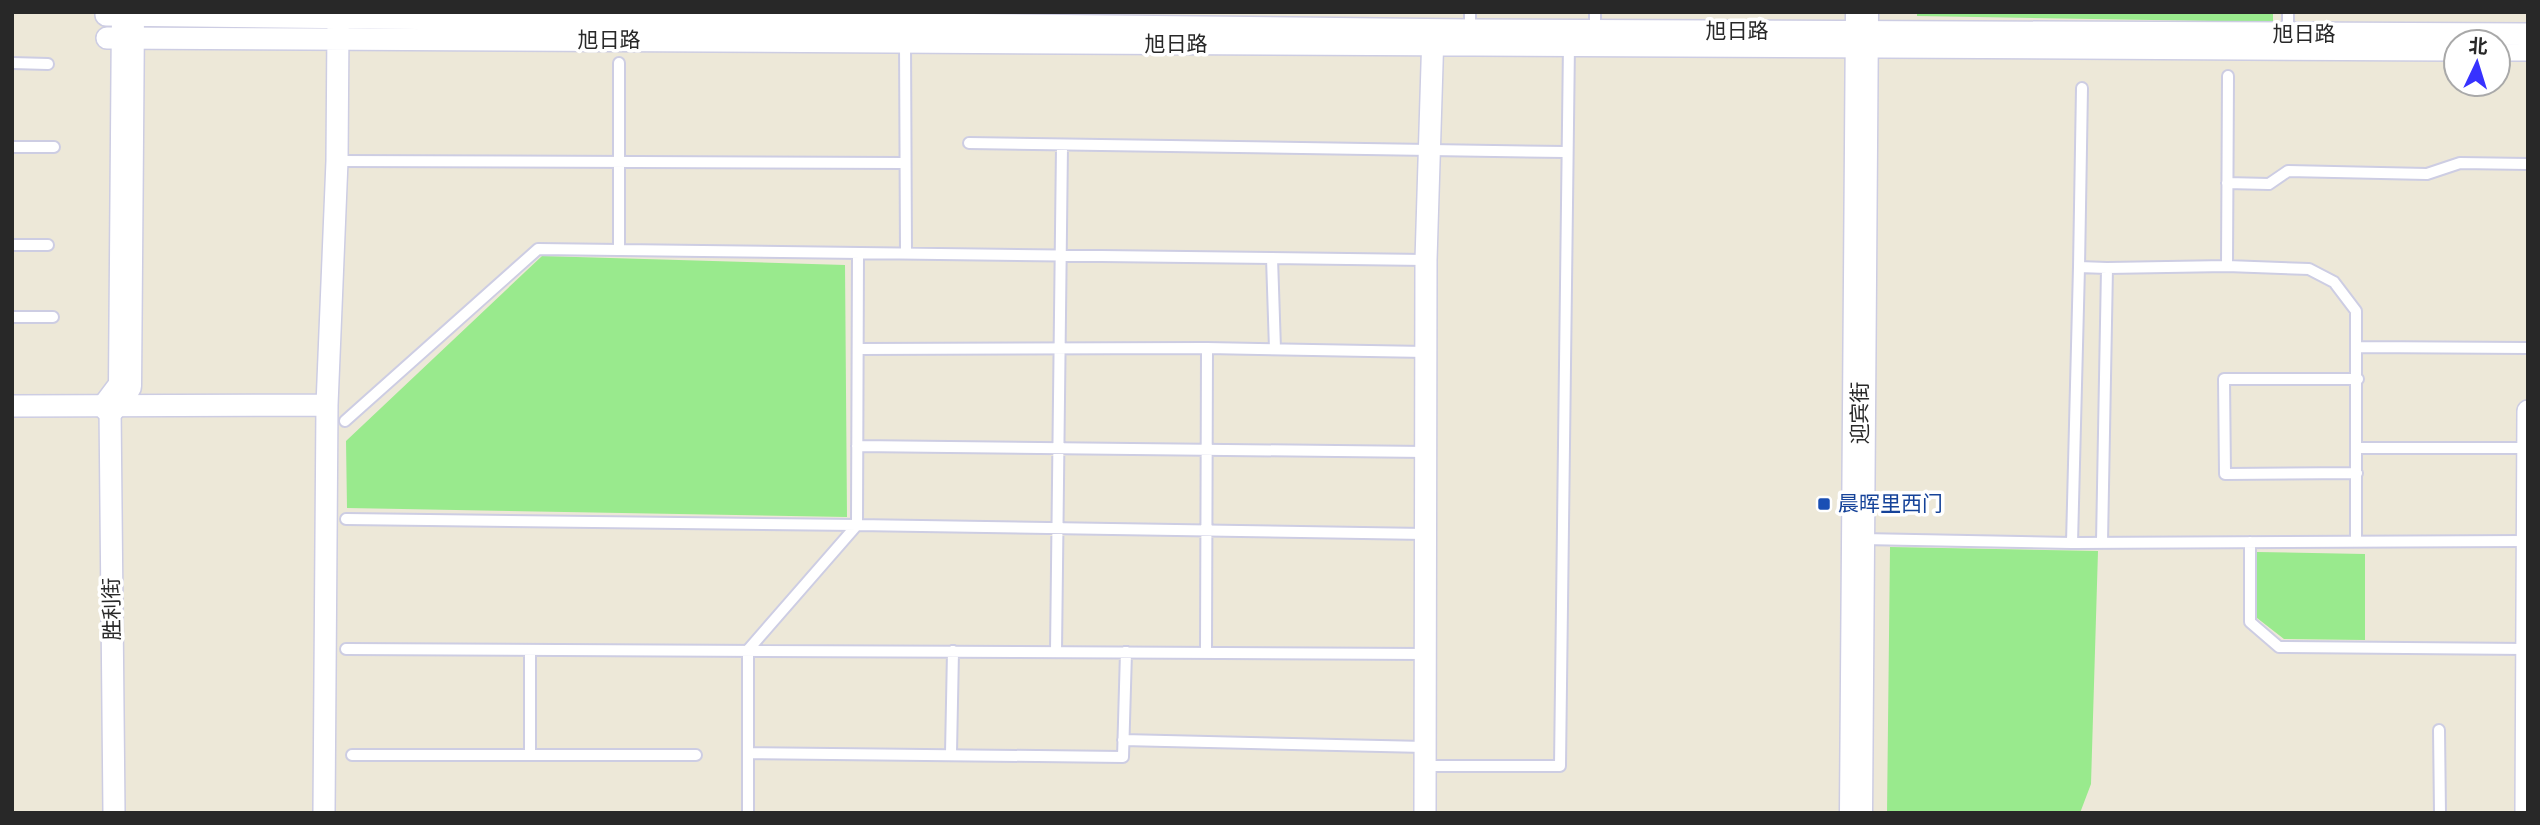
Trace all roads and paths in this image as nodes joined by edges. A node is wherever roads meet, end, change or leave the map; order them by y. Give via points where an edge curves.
1 (1147, 19) edge
2 (117, 22) edge
3 (338, 28) junction
4 (1470, 30) edge
5 (1595, 30) edge
6 (1853, 31) edge
7 (2288, 32) edge
8 (904, 33) junction
9 (2528, 34) edge
10 (1433, 38) junction
11 (1569, 39) junction
12 (2442, 48) edge
13 (619, 63) dead end
14 (12, 64) edge
15 (48, 64) dead end
16 (2228, 76) dead end
17 (2082, 88) dead end
18 (969, 143) dead end
19 (1062, 146) junction
20 (12, 147) edge
21 (54, 147) dead end
22 (1429, 151) junction
23 (1565, 152) junction
24 (337, 161) junction
25 (620, 162) junction
26 (905, 163) junction
27 (2528, 164) edge
28 (2227, 183) junction
29 (12, 245) edge
30 (48, 245) dead end
31 (619, 249) junction
32 (858, 253) junction
33 (906, 254) junction
34 (1061, 256) junction
35 (1272, 258) junction
36 (1426, 260) junction
37 (2227, 266) junction
38 (2079, 267) junction
39 (2107, 268) junction
40 (12, 317) edge
41 (53, 317) dead end
42 (2358, 347) junction
43 (1207, 348) junction
44 (2528, 348) edge
45 (858, 349) junction
46 (1059, 349) junction
47 (1275, 349) junction
48 (1426, 352) junction
49 (2358, 379) junction
50 (327, 405) junction
51 (12, 406) edge
52 (110, 406) junction
53 (2528, 411) edge
54 (345, 421) dead end
55 (857, 446) junction
56 (2528, 447) edge
57 (1058, 448) junction
58 (2357, 448) junction
59 (1206, 450) junction
60 (1426, 452) junction
61 (2357, 473) junction
62 (346, 519) dead end
63 (857, 525) junction
64 (1056, 528) junction
65 (1206, 531) junction
66 (1425, 534) junction
67 (1860, 539) junction
68 (2356, 541) junction
69 (2527, 541) edge
70 (2072, 542) junction
71 (2102, 542) junction
72 (2250, 542) junction
73 (2527, 558) edge
74 (346, 649) dead end
75 (530, 650) junction
76 (748, 650) junction
77 (953, 651) junction
78 (1056, 651) junction
79 (1126, 652) junction
80 (1206, 653) junction
81 (1425, 654) junction
82 (2527, 656) edge
83 (2439, 730) dead end
84 (1123, 740) junction
85 (748, 753) junction
86 (951, 754) junction
87 (352, 755) dead end
88 (530, 755) junction
89 (696, 755) dead end
90 (1425, 756) junction
91 (2527, 768) edge
92 (114, 813) edge
93 (324, 813) edge
94 (748, 813) edge
95 (1425, 813) edge
96 (1839, 813) edge
97 (1856, 813) edge
98 (2440, 813) edge
99 (2526, 813) edge

1 - 8 street, 旭日路
1 - 10 street, 旭日路
2 - 3 street, 旭日路
2 - 52 main road, 胜利街 via 103,384
3 - 8 street, 旭日路
3 - 24 street
4 - 10 street, 旭日路
4 - 11 street, 旭日路
5 - 6 street, 旭日路
5 - 11 street, 旭日路
6 - 7 street, 旭日路
6 - 67 main road, 迎宾街
6 - 96 main road, 迎宾街
7 - 9 street, 旭日路
7 - 12 street, 旭日路
8 - 10 street, 旭日路
8 - 26 lane
10 - 22 street
11 - 23 lane
13 - 25 lane
14 - 15 lane
16 - 28 lane
17 - 38 lane
18 - 19 lane
19 - 22 lane
19 - 34 lane
20 - 21 lane
22 - 23 lane
22 - 36 street
23 - 90 lane via 1560,766
24 - 25 lane
24 - 50 street
25 - 26 lane
25 - 31 lane
26 - 33 lane
27 - 28 lane via 2460,163 2427,174 2288,171 2269,184
28 - 37 lane
29 - 30 lane
31 - 32 lane
31 - 54 lane via 538,249
32 - 33 lane
32 - 45 lane
33 - 34 lane
34 - 35 lane
34 - 46 lane
35 - 36 lane
35 - 47 lane
36 - 48 street
37 - 39 lane
37 - 42 lane via 2309,269 2334,282 2356,311
38 - 39 lane
38 - 70 lane
39 - 71 lane
40 - 41 lane
42 - 44 lane
42 - 49 lane
43 - 46 lane
43 - 47 lane
43 - 59 lane
45 - 46 lane
45 - 55 lane
46 - 57 lane
47 - 48 lane
48 - 60 street
49 - 58 lane
49 - 61 lane via 2224,379 2225,474
50 - 52 street
50 - 93 street
51 - 52 street
52 - 92 street, 胜利街
53 - 56 street
55 - 57 lane
55 - 63 lane
56 - 58 lane
56 - 69 street
57 - 59 lane
57 - 64 lane
58 - 61 lane
59 - 60 lane
59 - 65 lane
60 - 66 street
61 - 68 lane
62 - 63 lane
63 - 64 lane
63 - 76 lane
64 - 65 lane
64 - 78 lane
65 - 66 lane
65 - 80 lane
66 - 81 street
67 - 70 lane
67 - 97 main road, 迎宾街
68 - 69 lane
68 - 72 lane
69 - 73 street
70 - 71 lane
71 - 72 lane
72 - 82 lane via 2250,622 2279,647
73 - 82 street
74 - 75 lane
75 - 76 lane
75 - 88 lane
76 - 77 lane
76 - 85 lane
77 - 78 lane
77 - 86 lane
78 - 79 lane
79 - 80 lane
79 - 84 lane
80 - 81 lane
81 - 90 street
82 - 91 street
83 - 98 lane
84 - 86 lane via 1123,757
84 - 90 lane
85 - 86 lane
85 - 94 lane
87 - 88 lane
88 - 89 lane
90 - 95 street
91 - 99 street

